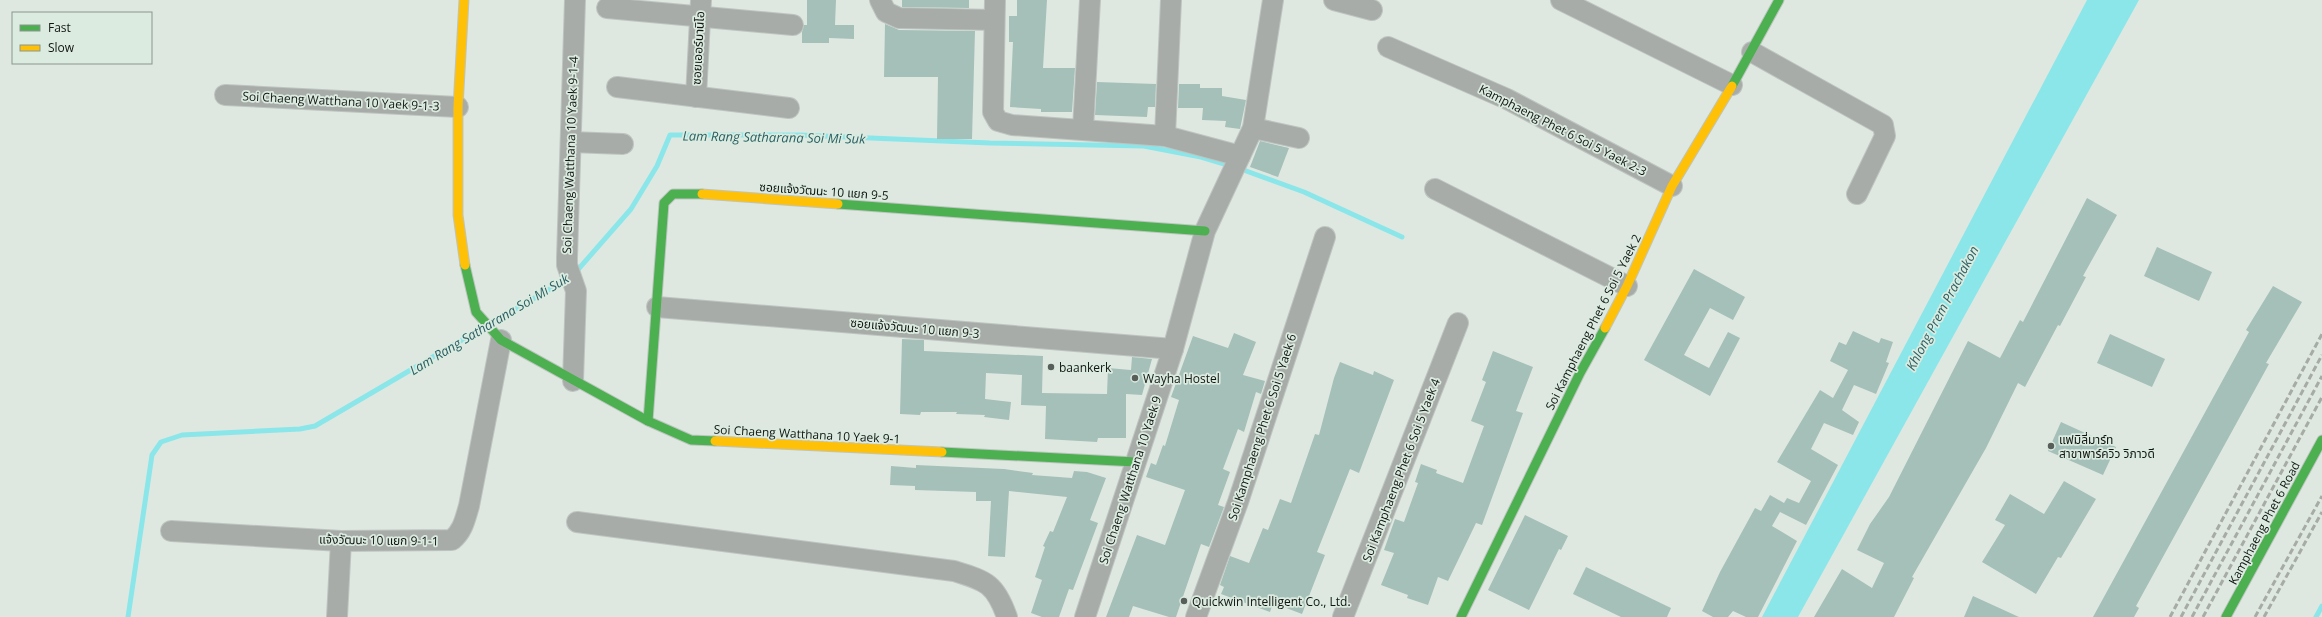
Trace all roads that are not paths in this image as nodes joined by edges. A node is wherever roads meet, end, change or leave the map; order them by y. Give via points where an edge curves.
1 (464, 0) edge
2 (575, 0) edge
3 (880, 0) edge
4 (995, 0) edge
5 (1090, 0) edge
6 (1170, 0) edge
7 (1273, 0) edge
8 (1334, 0) edge
9 (1561, 0) edge
10 (1779, 0) edge
11 (607, 8) dead end
12 (701, 9) edge
13 (1372, 10) dead end
14 (994, 20) junction
15 (793, 25) dead end
16 (1388, 47) dead end
17 (1752, 52) junction
18 (1732, 85) junction
19 (617, 87) dead end
20 (225, 95) dead end
21 (696, 97) junction
22 (458, 107) junction
23 (790, 108) dead end
24 (1253, 128) junction
25 (1083, 129) junction
26 (1165, 136) junction
27 (1299, 138) dead end
28 (570, 142) junction
29 (623, 144) dead end
30 (1236, 163) junction
31 (1672, 186) junction
32 (1435, 189) dead end
33 (1857, 194) dead end
34 (1205, 231) junction
35 (1325, 237) dead end
36 (1627, 286) junction
37 (657, 307) junction
38 (1458, 323) dead end
39 (498, 337) junction
40 (1173, 349) junction
41 (573, 381) junction
42 (648, 421) junction
43 (2322, 440) edge
44 (1136, 462) junction
45 (577, 522) dead end
46 (171, 530) dead end
47 (341, 541) junction
48 (337, 617) edge
49 (1007, 617) edge
50 (1085, 617) edge
51 (1196, 617) edge
52 (1343, 617) edge
53 (1461, 617) edge
54 (2226, 617) edge

1 - 22 street, Soi Chaeng Watthana 10 Yaek 9-1
2 - 28 street, Soi Chaeng Watthana 10 Yaek 9-1-4
3 - 14 street via 886,12 899,18
4 - 14 street
5 - 25 street
6 - 26 street
7 - 24 street, Soi Chaeng Watthana 10 Yaek 9
8 - 13 street
9 - 18 street
10 - 17 street, Soi Kamphaeng Phet 6 Soi 5 Yaek 2
11 - 12 street
12 - 15 street
12 - 21 street, ซอยเออร์บานิโอ
14 - 25 street via 995,117 1004,124
16 - 31 street, Kamphaeng Phet 6 Soi 5 Yaek 2-3 via 1507,99
17 - 18 street, Soi Kamphaeng Phet 6 Soi 5 Yaek 2
17 - 33 street via 1883,125 1885,136
18 - 31 street, Soi Kamphaeng Phet 6 Soi 5 Yaek 2
19 - 21 street
20 - 22 street, Soi Chaeng Watthana 10 Yaek 9-1-3
21 - 23 street
22 - 39 street, Soi Chaeng Watthana 10 Yaek 9-1 via 458,215 463,256 476,312
24 - 27 street
24 - 30 street, Soi Chaeng Watthana 10 Yaek 9
25 - 26 street
26 - 30 street
28 - 29 street
28 - 41 street, Soi Chaeng Watthana 10 Yaek 9-1-4 via 571,274 577,300
30 - 34 street, Soi Chaeng Watthana 10 Yaek 9
31 - 36 street, Soi Kamphaeng Phet 6 Soi 5 Yaek 2
32 - 36 street
34 - 37 street, ซอยแจ้งวัฒนะ 10 แยก 9-5 via 673,194 664,203
34 - 40 street, Soi Chaeng Watthana 10 Yaek 9
35 - 51 street, Soi Kamphaeng Phet 6 Soi 5 Yaek 6 via 1238,502
36 - 53 street, Soi Kamphaeng Phet 6 Soi 5 Yaek 2 via 1580,373
37 - 40 street, ซอยแจ้งวัฒนะ 10 แยก 9-3
37 - 42 street, ซอยแจ้งวัฒนะ 10 แยก 9-5
38 - 52 street, Soi Kamphaeng Phet 6 Soi 5 Yaek 4
39 - 41 street, Soi Chaeng Watthana 10 Yaek 9-1
39 - 47 street, แจ้งวัฒนะ 10 แยก 9-1-1 via 469,506 459,534 452,540 441,541
40 - 44 street, Soi Chaeng Watthana 10 Yaek 9
41 - 42 street, Soi Chaeng Watthana 10 Yaek 9-1
42 - 44 street, Soi Chaeng Watthana 10 Yaek 9-1 via 691,440
43 - 54 street, Kamphaeng Phet 6 Road
44 - 50 street, Soi Chaeng Watthana 10 Yaek 9
45 - 49 street via 954,571 991,586 1001,601
46 - 47 street, แจ้งวัฒนะ 10 แยก 9-1-1
47 - 48 street

